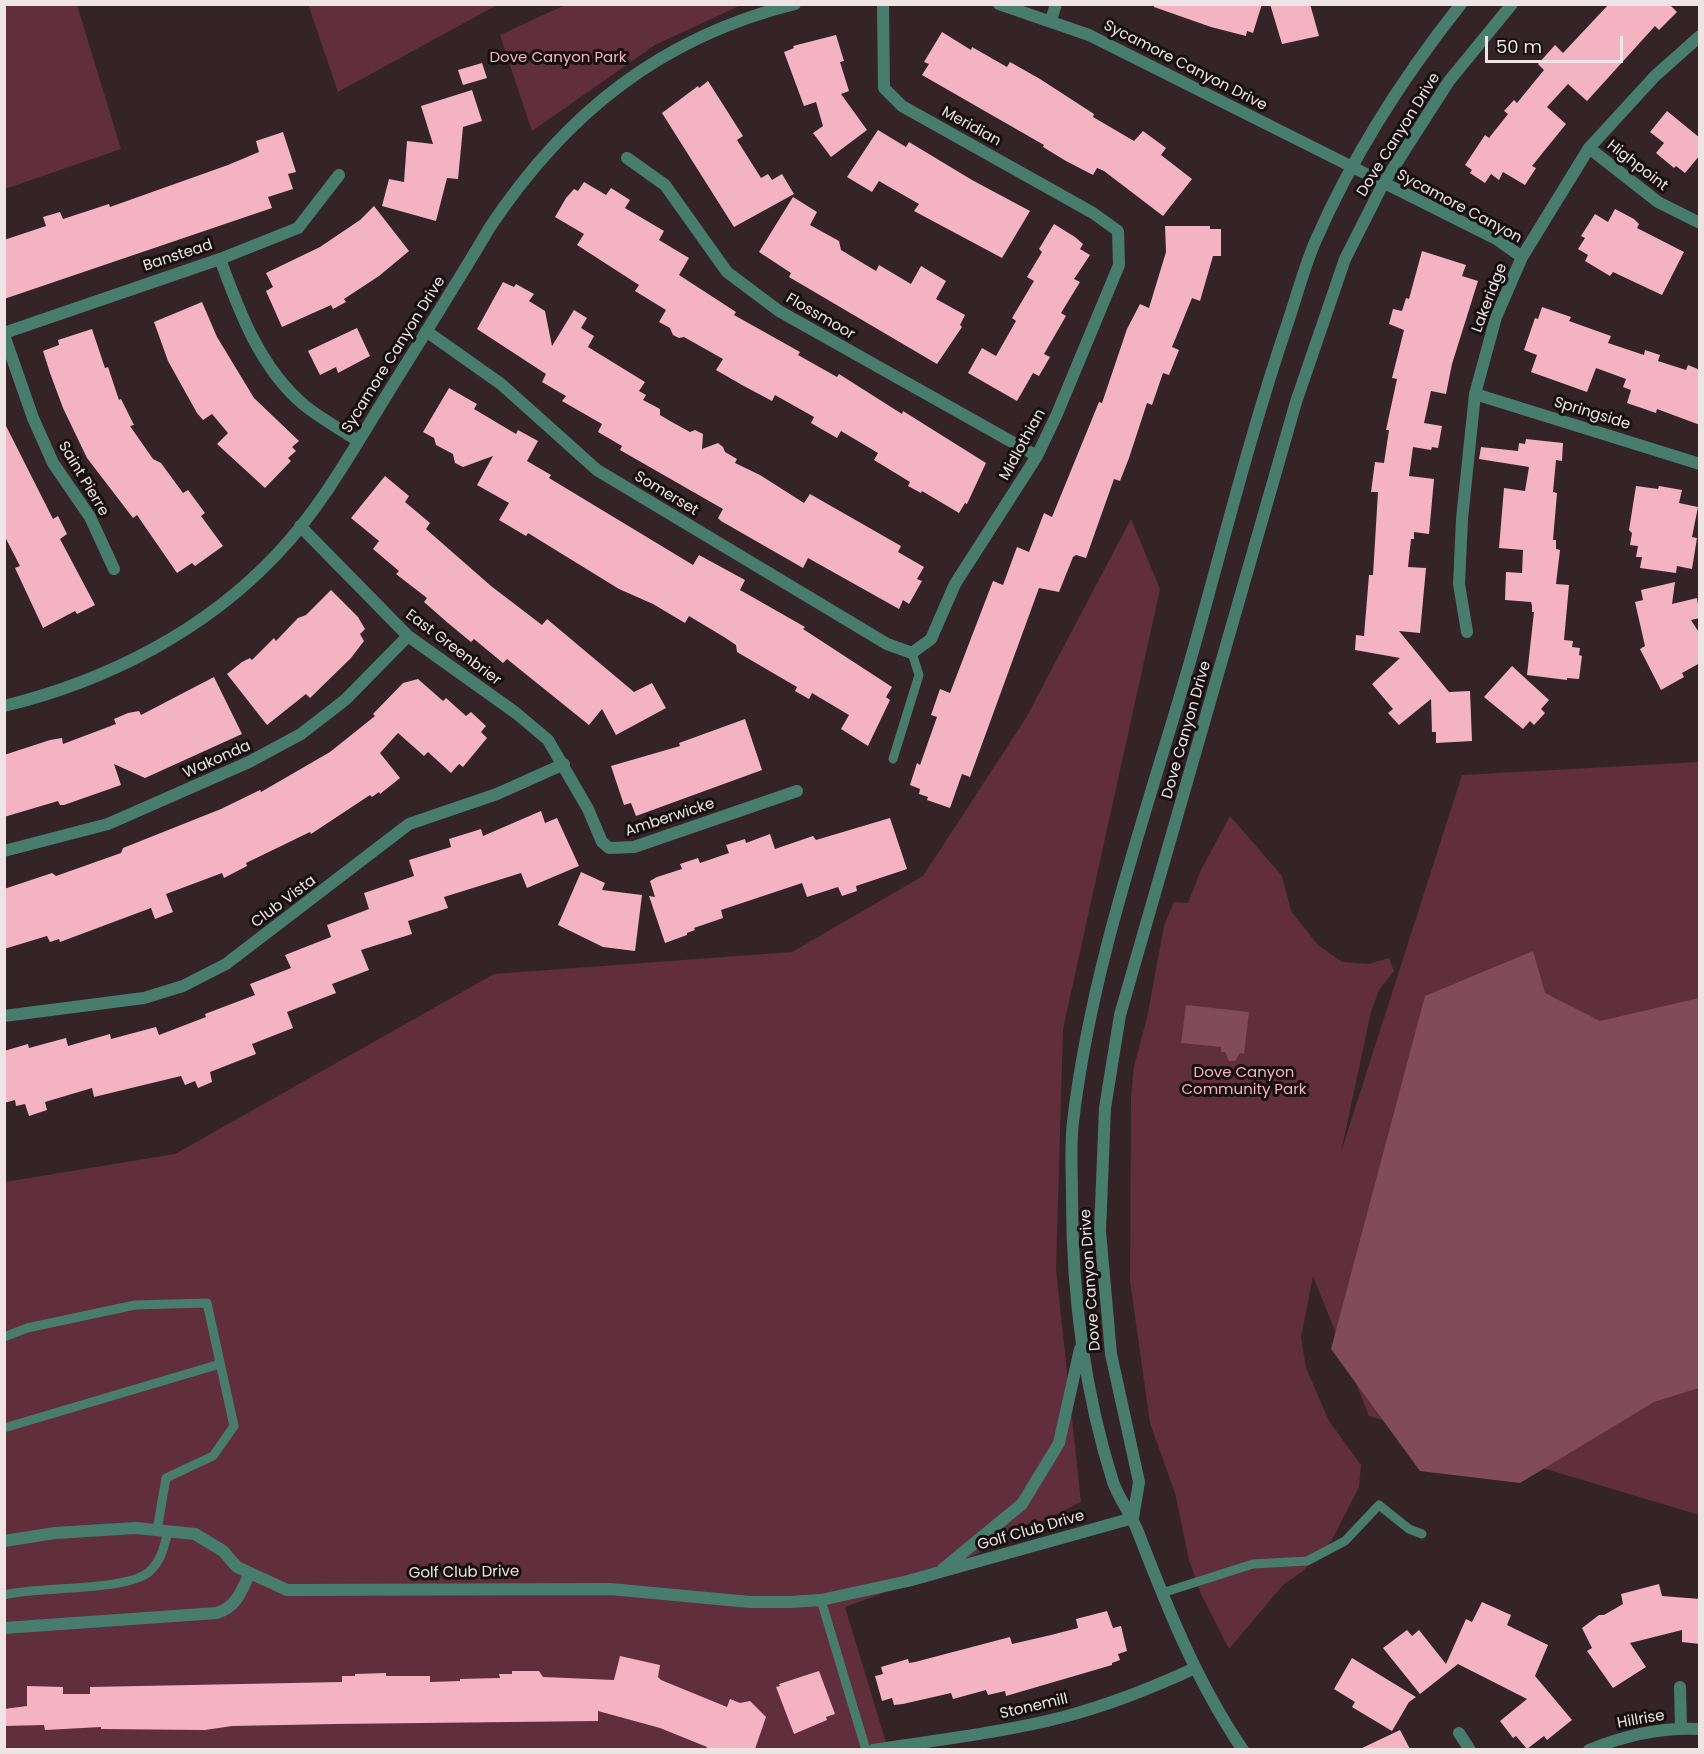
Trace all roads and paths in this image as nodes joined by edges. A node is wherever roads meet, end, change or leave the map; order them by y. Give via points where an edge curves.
1 (795, 4) edge
2 (882, 4) edge
3 (999, 4) edge
4 (1056, 4) edge
5 (1461, 4) edge
6 (1512, 4) edge
7 (1051, 20) junction
8 (1700, 36) edge
9 (1589, 147) junction
10 (627, 158) dead end
11 (1351, 167) junction
12 (339, 175) dead end
13 (1383, 184) junction
14 (1700, 223) edge
15 (1118, 231) joint
16 (1522, 256) junction
17 (220, 259) junction
18 (426, 331) junction
19 (4, 334) edge
20 (1474, 394) junction
21 (358, 441) junction
22 (1037, 456) junction
23 (1700, 464) edge
24 (300, 526) junction
25 (114, 569) dead end
26 (1467, 632) dead end
27 (408, 636) junction
28 (912, 653) junction
29 (4, 706) edge
30 (892, 759) dead end
31 (564, 764) junction
32 (797, 790) dead end
33 (4, 851) edge
34 (4, 1016) edge
35 (4, 1337) edge
36 (1081, 1342) junction
37 (220, 1364) junction
38 (4, 1428) edge
39 (1132, 1518) junction
40 (163, 1531) junction
41 (1422, 1534) dead end
42 (4, 1541) edge
43 (250, 1573) junction
44 (938, 1573) junction
45 (1162, 1593) junction
46 (4, 1595) edge
47 (821, 1600) junction
48 (4, 1628) edge
49 (1195, 1668) junction
50 (1680, 1687) dead end
51 (1681, 1728) junction
52 (1700, 1729) edge
53 (1459, 1733) dead end
54 (866, 1749) edge
55 (873, 1749) edge
56 (1243, 1749) edge
57 (1470, 1749) edge
58 (1589, 1749) edge

1 - 18 street, Sycamore Canyon Drive via 695,40 637,72 603,97 551,148 511,196
2 - 15 street, Meridian via 884,88 902,106 1093,213
3 - 7 street, Sycamore Canyon Drive
4 - 7 street
5 - 11 street, Dove Canyon Drive via 1428,45
6 - 13 street, Dove Canyon Drive via 1449,81
7 - 11 street, Sycamore Canyon Drive via 1089,35
8 - 9 street, Lakeridge via 1654,76
9 - 14 street, Highpoint via 1658,202
9 - 16 street, Lakeridge
10 - 22 street, Flossmoor via 665,185 727,272 779,311
11 - 13 street, Sycamore Canyon
11 - 36 street, Dove Canyon Drive via 1314,244 1263,396 1103,962 1072,1128 1072,1256
12 - 17 street, Banstead via 298,228
13 - 16 street, Sycamore Canyon via 1498,240
13 - 39 street, Dove Canyon Drive via 1345,259 1296,402 1120,1015 1105,1108 1100,1231 1111,1354 1139,1482
15 - 22 street, Midlothian via 1119,265
16 - 20 street, Lakeridge via 1496,317
17 - 19 street, Banstead
17 - 21 street via 242,318 272,369 303,405
18 - 21 street, Sycamore Canyon Drive
18 - 28 street, Somerset via 501,384 597,470 887,644
19 - 25 street, Saint Pierre via 53,463 90,517
20 - 23 street, Springside
20 - 26 street, Lakeridge via 1459,584
21 - 24 street, Sycamore Canyon Drive via 331,486
22 - 28 street, Midlothian via 955,584 931,639
24 - 27 street, East Greenbrier
24 - 29 street, Sycamore Canyon Drive via 277,554 216,609 165,643 80,683
27 - 31 street, East Greenbrier via 516,713 548,740
27 - 33 street, Wakonda via 345,699 301,734 260,757 108,824
28 - 30 lane via 919,675
31 - 32 street, Amberwicke via 602,842 609,848 634,848
31 - 34 street, Club Vista via 497,794 409,824 226,964 183,986 144,998
35 - 37 lane via 27,1328 135,1305 207,1303
36 - 39 street, Dove Canyon Drive via 1114,1487
36 - 44 street, Golf Club Drive via 1059,1443 1022,1504
37 - 38 lane
37 - 40 lane via 234,1426 213,1456 166,1478
39 - 44 street, Golf Club Drive
39 - 45 street, Dove Canyon Drive
40 - 42 street, Golf Club Drive via 136,1528 55,1533
40 - 43 street, Golf Club Drive via 195,1534
40 - 46 lane via 161,1556 150,1572 130,1582
41 - 45 lane via 1409,1529 1379,1505 1345,1541 1307,1561 1253,1564
43 - 47 street, Golf Club Drive via 287,1590 610,1589 750,1602
43 - 48 street via 236,1602 217,1612
44 - 47 street, Golf Club Drive
45 - 49 street, Dove Canyon Drive
47 - 54 lane
49 - 55 street, Stonemill via 1117,1701 1063,1717
49 - 56 street, Dove Canyon Drive
50 - 51 street
51 - 52 street, Hillrise
51 - 58 street, Hillrise via 1616,1739
53 - 57 street

